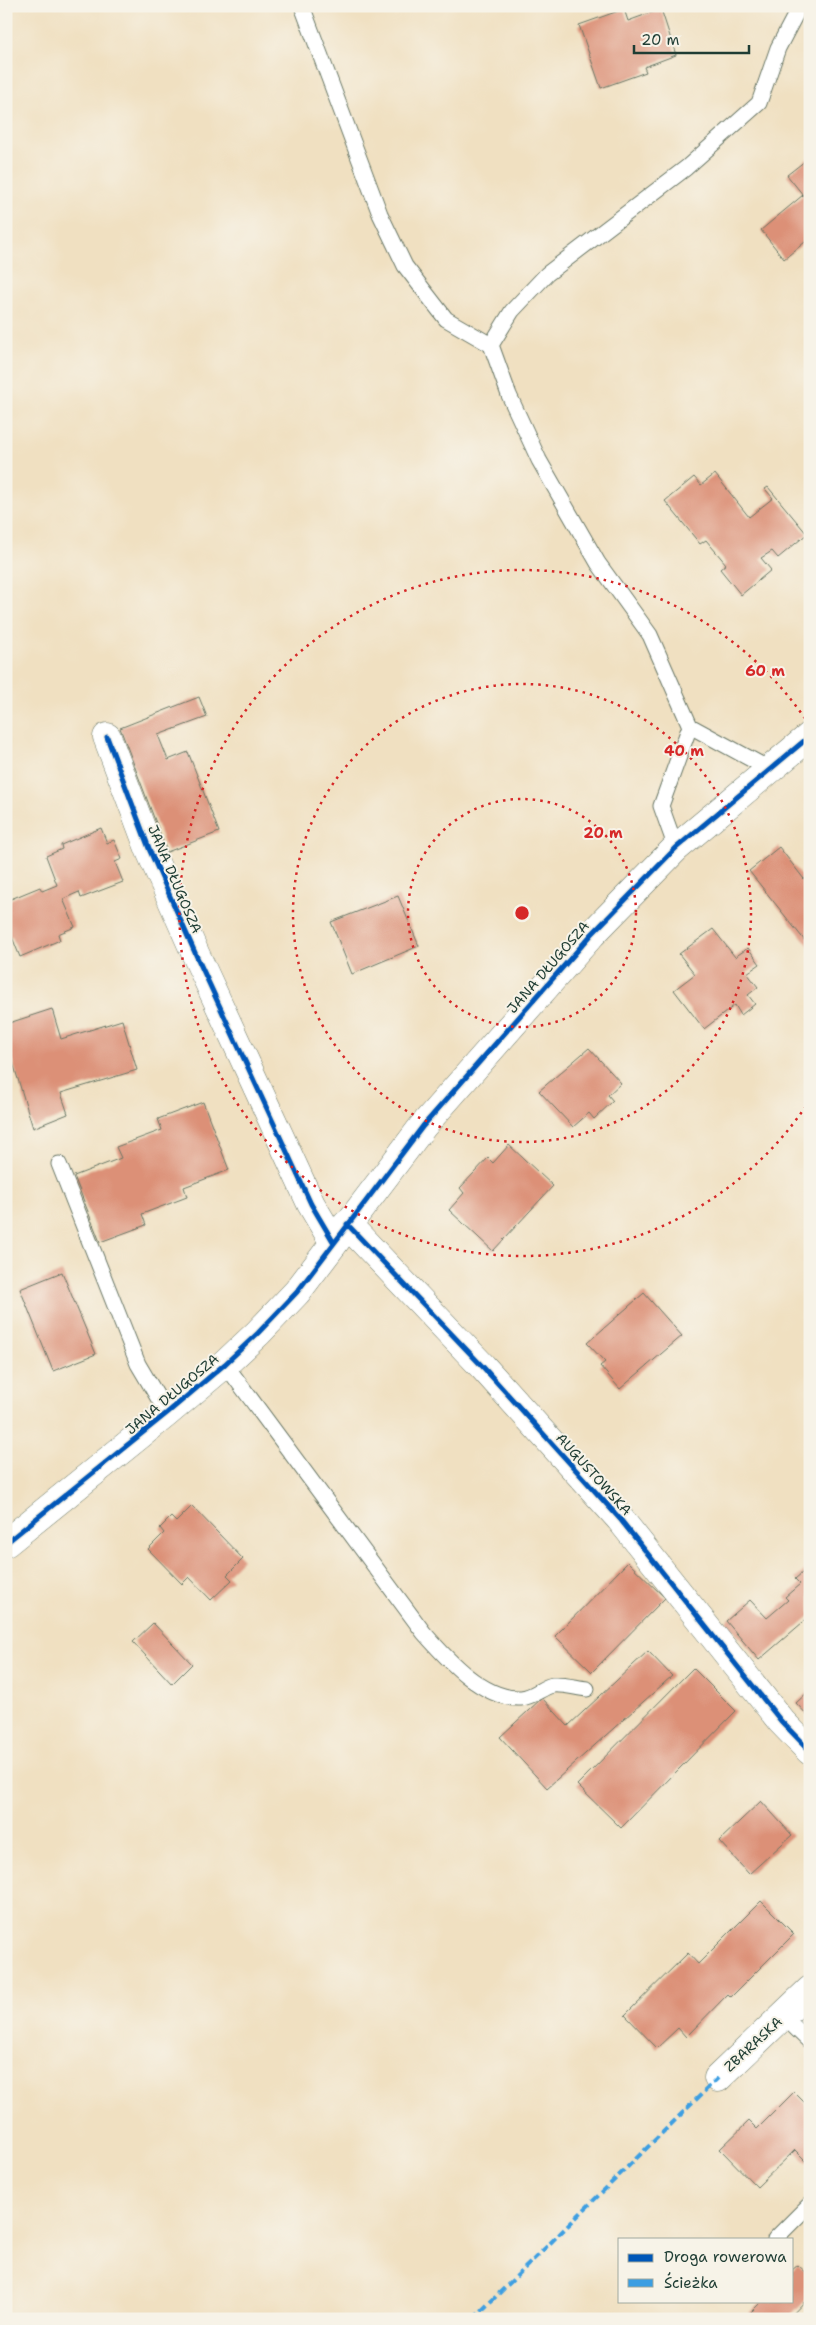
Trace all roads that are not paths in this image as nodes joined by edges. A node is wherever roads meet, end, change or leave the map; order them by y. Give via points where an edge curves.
1 (302, 6) edge
2 (800, 6) edge
3 (491, 345) junction
4 (690, 726) junction
5 (810, 736) edge
6 (107, 737) dead end
7 (771, 770) junction
8 (676, 848) junction
9 (59, 1164) dead end
10 (340, 1234) junction
11 (225, 1364) junction
12 (167, 1413) junction
13 (6, 1543) edge
14 (588, 1690) dead end
15 (810, 1751) edge
16 (810, 1990) edge
17 (783, 2016) junction
18 (810, 2042) edge
19 (718, 2078) dead end
20 (810, 2204) edge
21 (776, 2238) edge

1 - 3 lane via 380,214 405,266 446,319
2 - 3 lane via 778,48 759,103 686,168 547,274 512,311
3 - 4 lane via 539,460 598,563 650,635
4 - 7 lane
4 - 8 lane via 661,806
5 - 7 street, JANA DŁUGOSZA
6 - 10 street, JANA DŁUGOSZA via 150,851 311,1204
7 - 8 street, JANA DŁUGOSZA
8 - 10 street, JANA DŁUGOSZA via 592,934 436,1112
9 - 12 lane via 138,1364
10 - 11 street, JANA DŁUGOSZA via 297,1292
10 - 15 street, AUGUSTOWSKA via 483,1367 620,1519 781,1721
11 - 12 street, JANA DŁUGOSZA
11 - 14 lane via 424,1633 451,1664 492,1693 520,1698 535,1695 552,1685
12 - 13 street, JANA DŁUGOSZA
16 - 17 street, ZBARASKA
17 - 18 lane
17 - 19 street, ZBARASKA
20 - 21 lane

